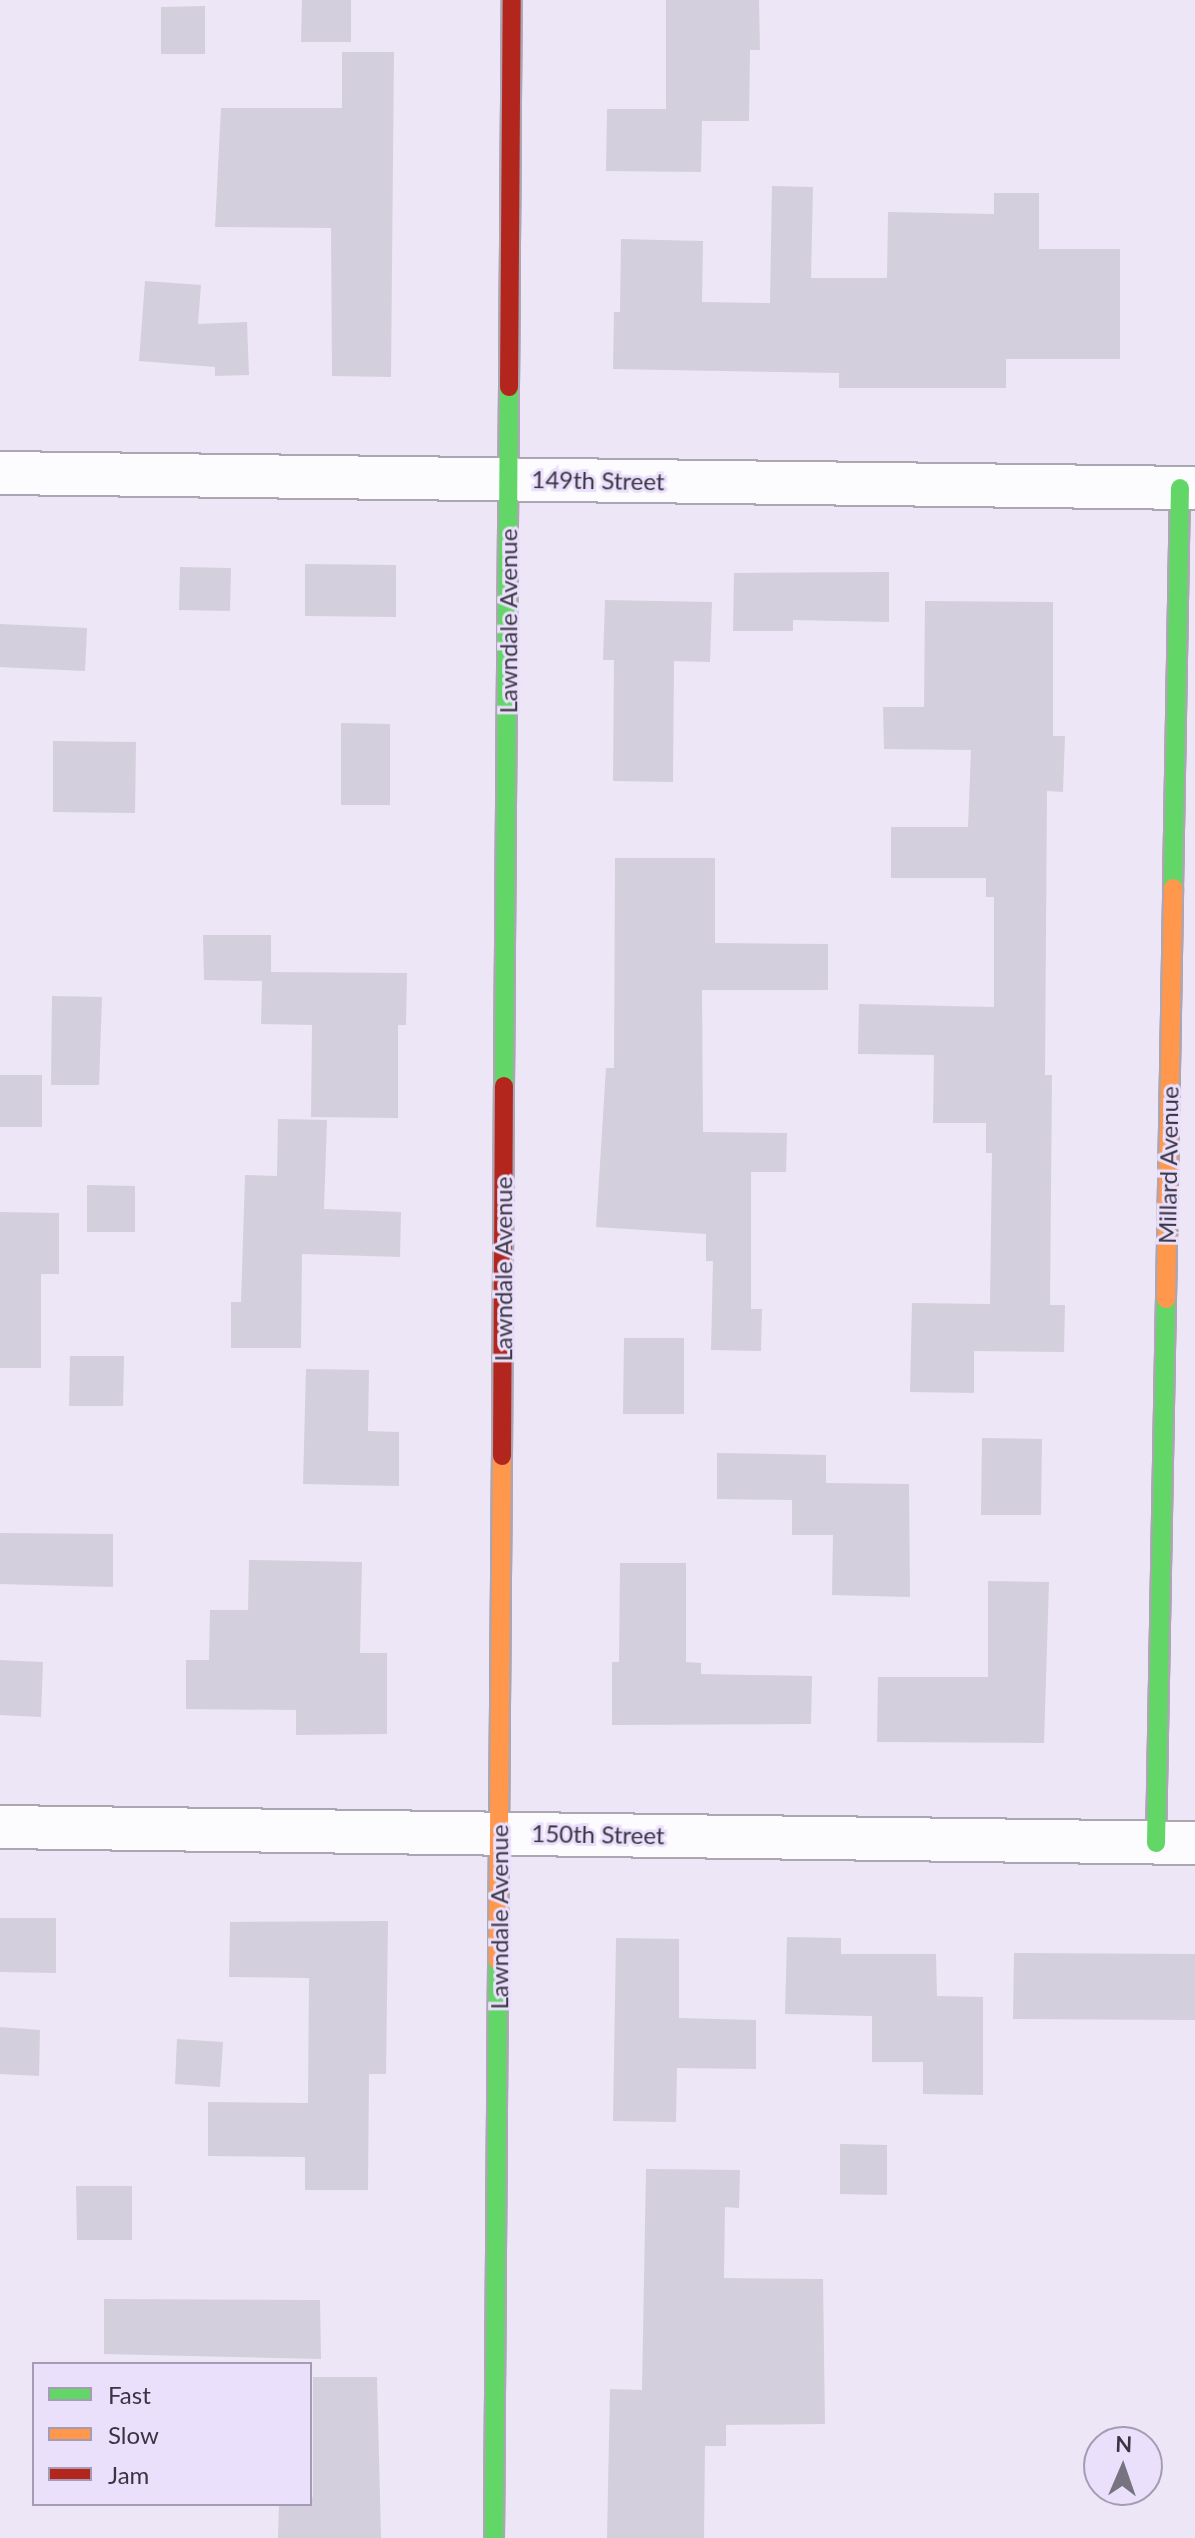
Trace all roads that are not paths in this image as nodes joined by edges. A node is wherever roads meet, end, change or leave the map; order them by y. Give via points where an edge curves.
1 (512, 0) edge
2 (0, 473) edge
3 (509, 479) junction
4 (1187, 488) edge
5 (0, 1827) edge
6 (499, 1833) junction
7 (1176, 1843) edge
8 (494, 2538) edge

1 - 3 street, Lawndale Avenue
2 - 3 street, 149th Street
3 - 4 street, 149th Street
3 - 6 street, Lawndale Avenue
4 - 7 street, Millard Avenue
5 - 6 street, 150th Street
6 - 7 street, 150th Street
6 - 8 street, Lawndale Avenue

